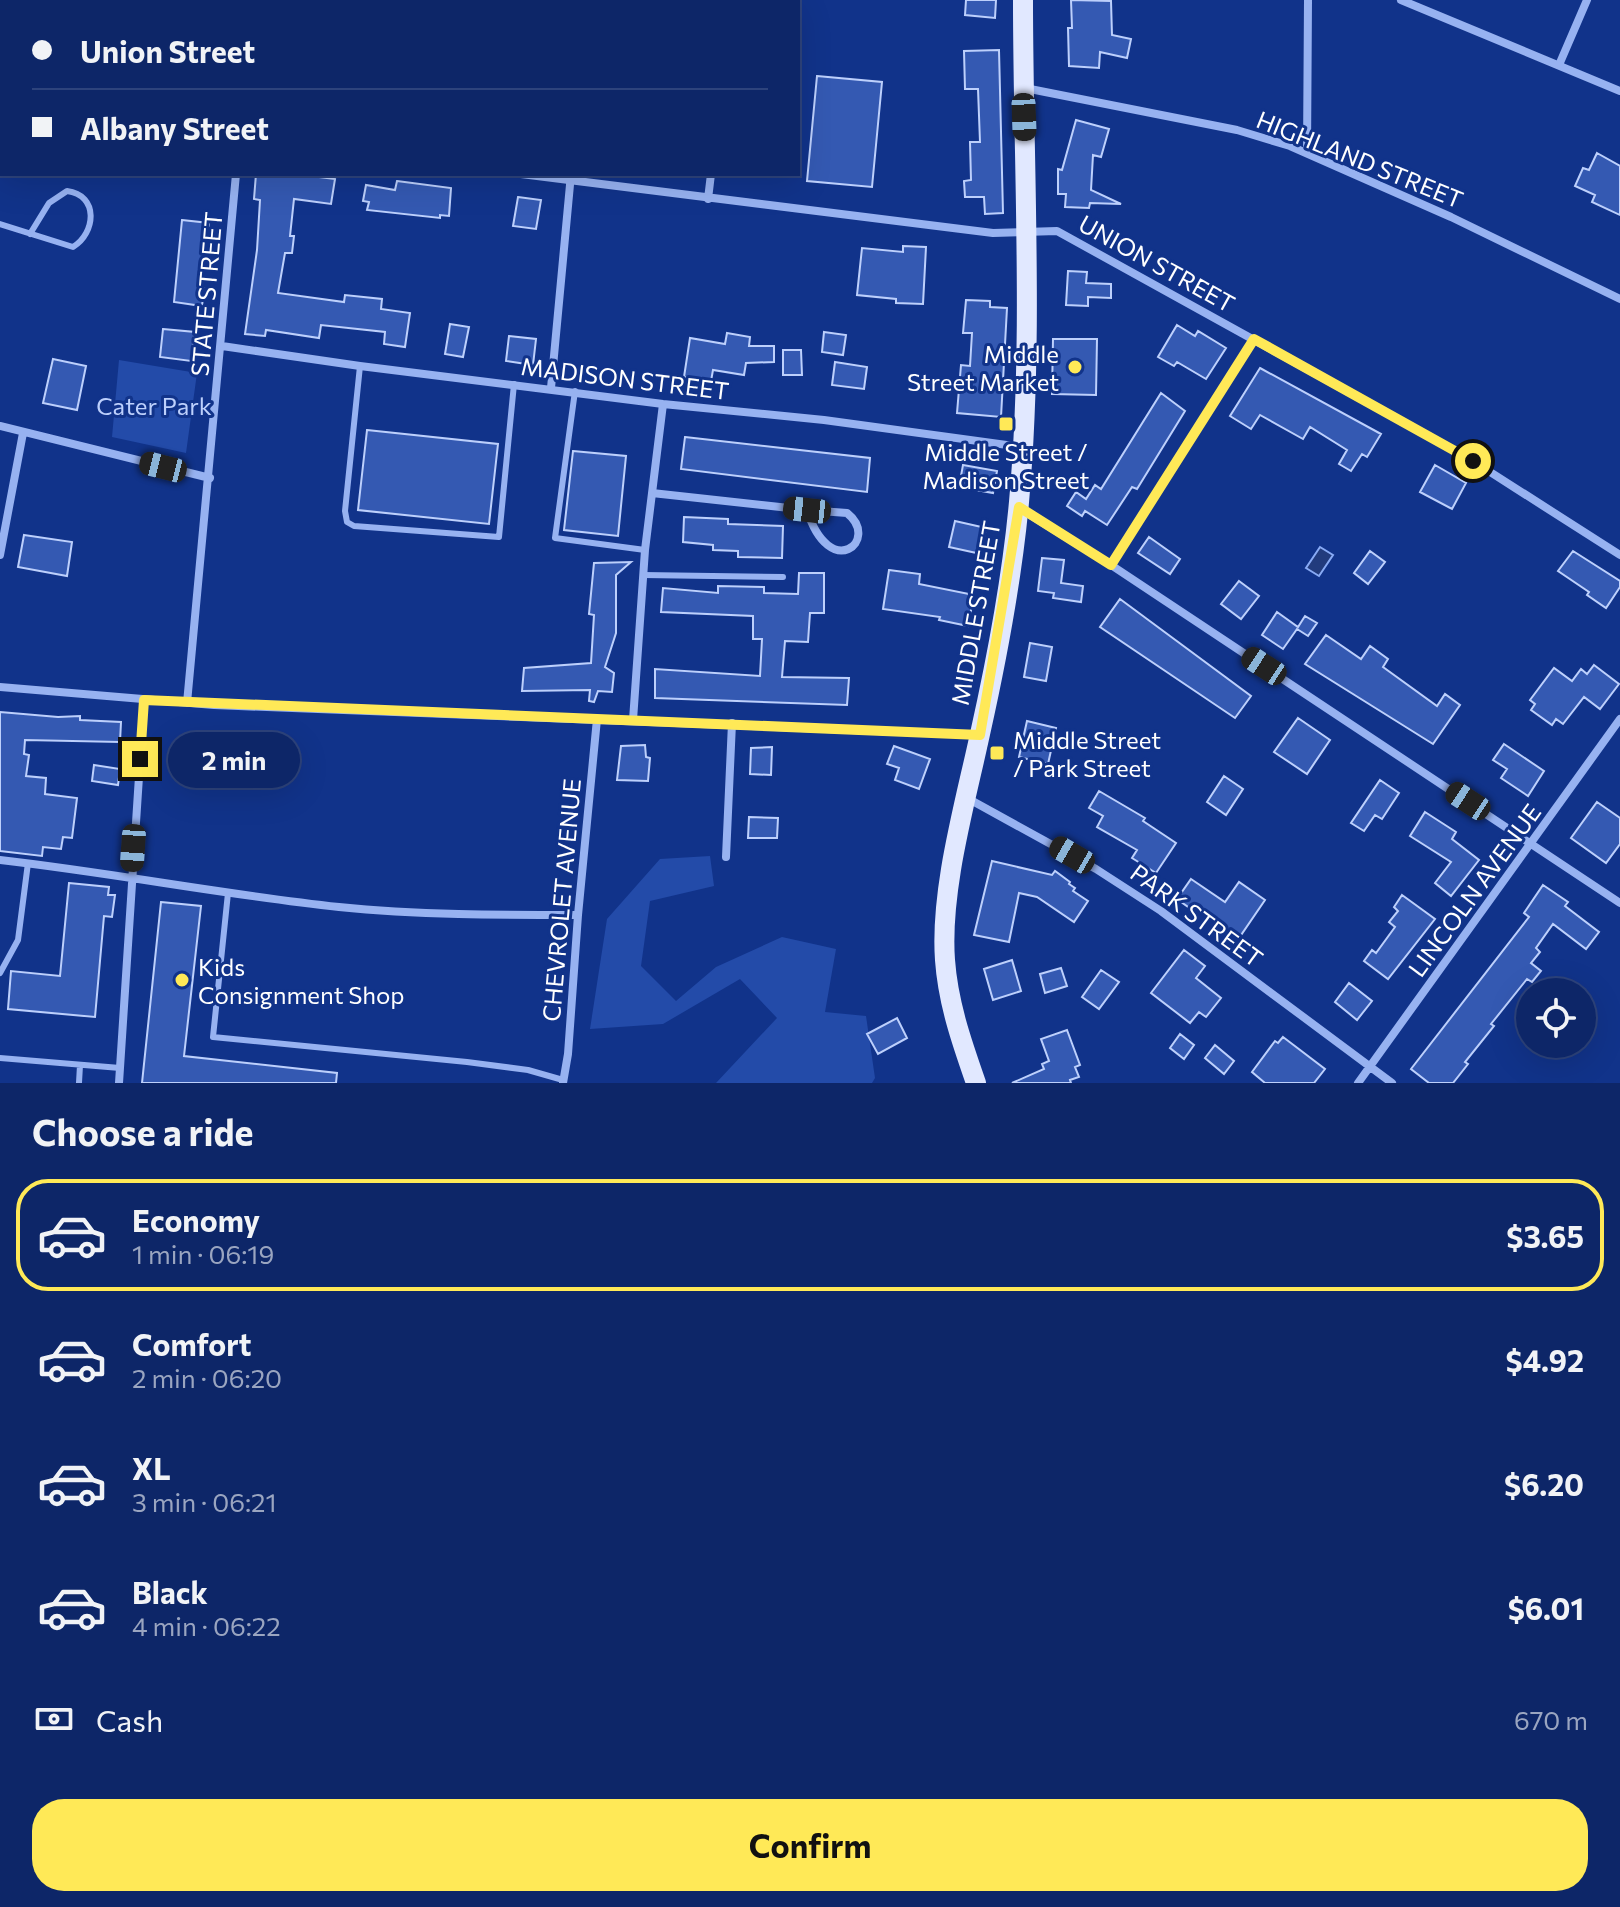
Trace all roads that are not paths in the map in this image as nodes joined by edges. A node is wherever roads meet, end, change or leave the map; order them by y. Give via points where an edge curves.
1 (1023, 0) edge
2 (1308, 0) edge
3 (1401, 0) edge
4 (1587, 0) edge
5 (1559, 65) junction
6 (1023, 88) junction
7 (1620, 91) edge
8 (1307, 153) junction
9 (236, 176) edge
10 (546, 176) edge
11 (711, 176) edge
12 (571, 178) edge
13 (708, 199) junction
14 (0, 224) edge
15 (1027, 233) junction
16 (30, 234) junction
17 (1620, 299) edge
18 (1254, 339) junction
19 (222, 346) junction
20 (360, 366) junction
21 (514, 384) junction
22 (551, 388) junction
23 (575, 391) junction
24 (663, 404) junction
25 (0, 426) edge
26 (23, 433) junction
27 (1024, 447) junction
28 (210, 478) junction
29 (652, 493) junction
30 (1019, 507) junction
31 (807, 510) junction
32 (645, 550) junction
33 (0, 555) edge
34 (1620, 555) edge
35 (1111, 565) junction
36 (643, 575) junction
37 (783, 577) dead end
38 (0, 687) edge
39 (144, 700) junction
40 (187, 703) junction
41 (597, 719) junction
42 (1620, 719) edge
43 (633, 720) junction
44 (732, 723) junction
45 (980, 735) junction
46 (966, 797) junction
47 (1532, 844) junction
48 (726, 857) dead end
49 (0, 860) edge
50 (28, 863) junction
51 (131, 877) junction
52 (228, 893) junction
53 (1620, 903) edge
54 (578, 915) junction
55 (0, 973) edge
56 (0, 1058) edge
57 (80, 1065) junction
58 (1370, 1066) junction
59 (120, 1068) junction
60 (563, 1082) edge
61 (79, 1083) edge
62 (119, 1083) edge
63 (976, 1083) edge
64 (1358, 1083) edge
65 (1392, 1083) edge

1 - 6 main road, MIDDLE STREET
2 - 8 street
3 - 5 street
4 - 5 street
5 - 7 street
6 - 8 street, HIGHLAND STREET via 1237,130
6 - 15 main road, MIDDLE STREET
8 - 17 street, HIGHLAND STREET
9 - 19 street, STATE STREET
10 - 12 street, UNION STREET
11 - 13 street
12 - 13 street, UNION STREET
12 - 22 street
13 - 15 street, UNION STREET
14 - 16 lane
15 - 18 street, UNION STREET via 1057,231
15 - 27 main road, MIDDLE STREET
16 - 16 lane via 73,247 88,231 90,207 84,197 67,191 49,203
18 - 34 street, UNION STREET via 1473,461
18 - 35 street
19 - 20 street, MADISON STREET
19 - 28 street, STATE STREET
20 - 21 street, MADISON STREET
20 - 21 lane via 345,511 354,526 499,537
21 - 22 street, MADISON STREET
22 - 23 street, MADISON STREET
23 - 24 street, MADISON STREET
23 - 32 lane via 555,538
24 - 27 street, MADISON STREET
24 - 29 street
25 - 26 street
26 - 28 street
26 - 33 street
27 - 30 main road, MIDDLE STREET
28 - 40 street, STATE STREET
29 - 31 street
29 - 32 street
30 - 35 street
30 - 45 main road, MIDDLE STREET
31 - 31 street via 829,548 847,550 854,545 859,526 847,513
32 - 36 street
35 - 47 street
36 - 37 lane
36 - 43 street
38 - 39 street
39 - 40 street
39 - 51 street
40 - 41 street
41 - 43 street
41 - 54 street, CHEVROLET AVENUE
42 - 47 street, LINCOLN AVENUE
43 - 44 street
44 - 45 street
44 - 48 street
45 - 46 main road, MIDDLE STREET
46 - 58 street, PARK STREET via 1161,911
46 - 63 main road, MIDDLE STREET via 945,916 944,958
47 - 53 street
47 - 58 street, LINCOLN AVENUE
49 - 50 street
50 - 51 street
50 - 55 lane via 18,940
51 - 52 street
51 - 59 street
52 - 54 street via 343,907
52 - 60 lane via 213,1037 467,1062 528,1070
54 - 60 street, CHEVROLET AVENUE
56 - 57 lane
57 - 59 lane
57 - 61 lane
58 - 64 street, LINCOLN AVENUE
58 - 65 street, PARK STREET
59 - 62 street

